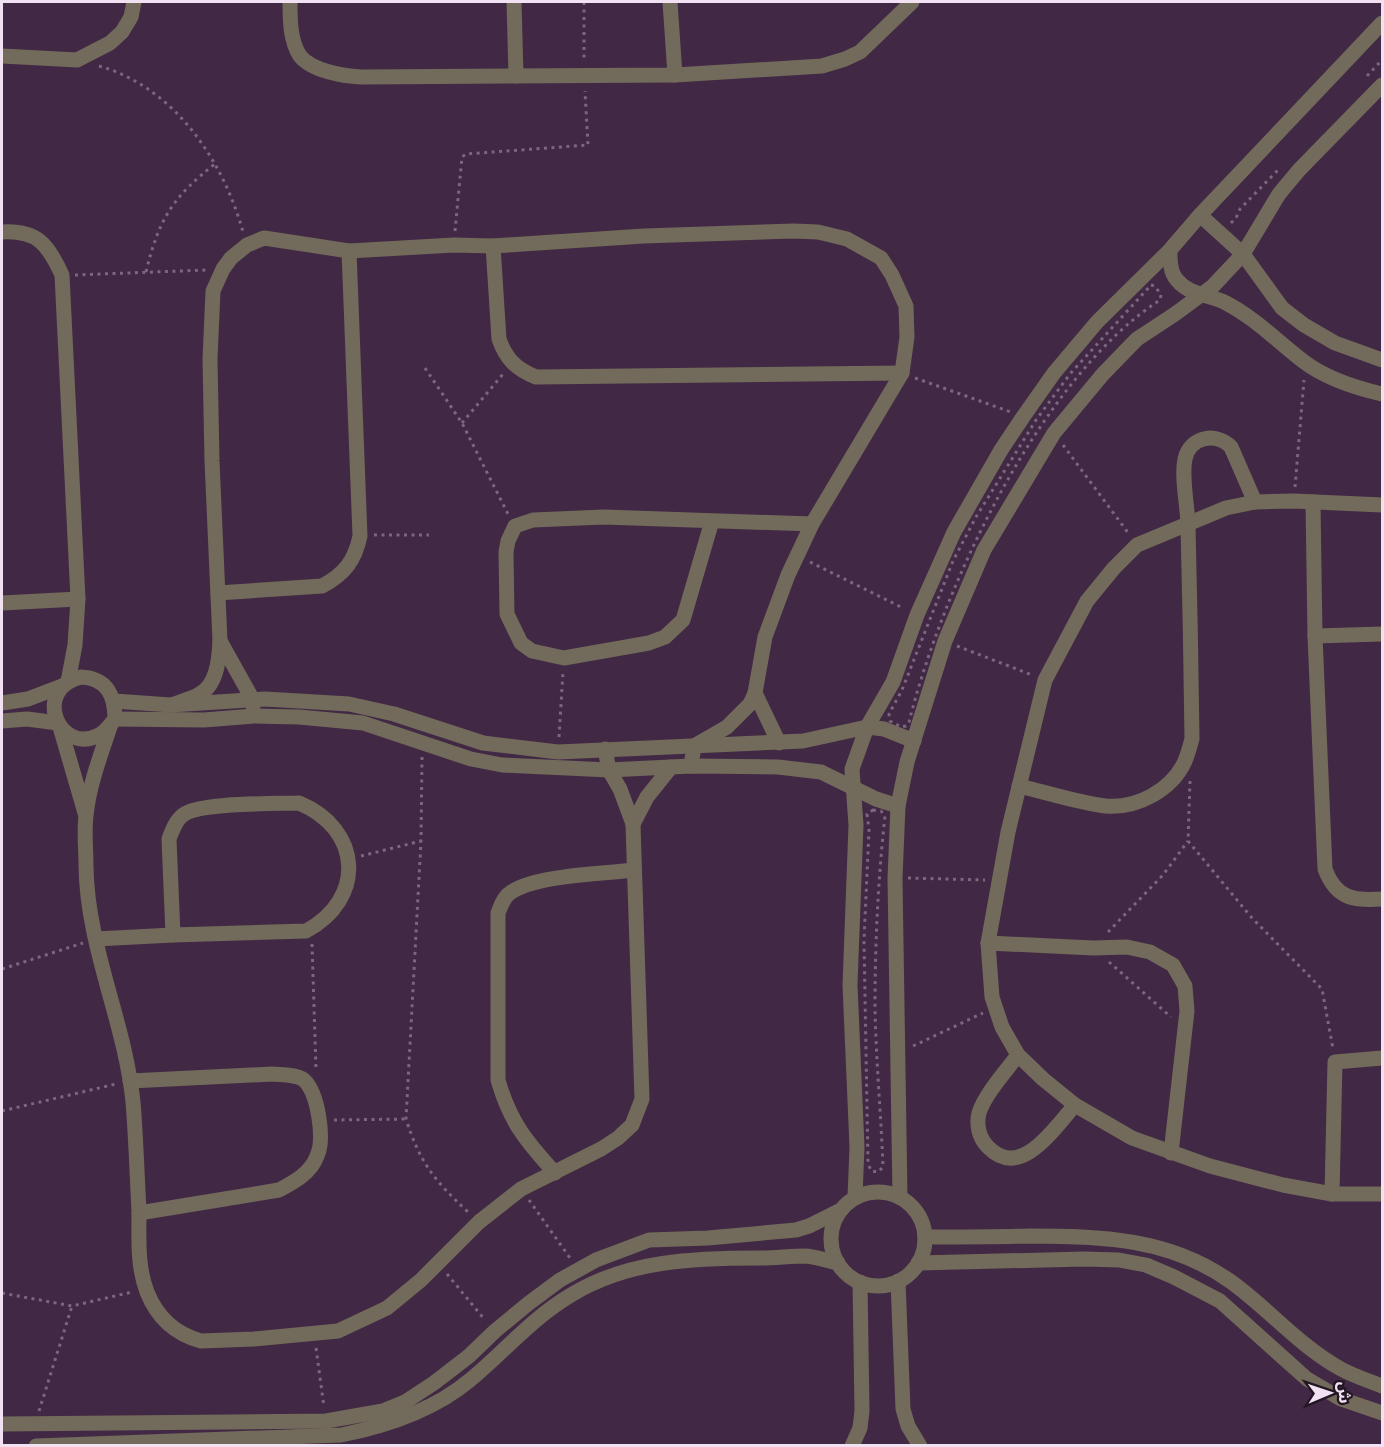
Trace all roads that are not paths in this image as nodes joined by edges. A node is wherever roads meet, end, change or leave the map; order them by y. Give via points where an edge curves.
1 (134, 2) edge
2 (290, 2) edge
3 (514, 2) edge
4 (670, 2) edge
5 (912, 2) edge
6 (1383, 23) edge
7 (2, 56) edge
8 (675, 75) junction
9 (516, 76) junction
10 (1383, 85) edge
11 (1200, 215) junction
12 (2, 232) edge
13 (493, 246) junction
14 (1170, 250) junction
15 (349, 251) junction
16 (1243, 254) junction
17 (1200, 295) junction
18 (1383, 360) edge
19 (902, 373) junction
20 (1383, 394) edge
21 (1255, 502) junction
22 (1313, 502) junction
23 (1383, 505) edge
24 (712, 521) junction
25 (1188, 522) junction
26 (812, 524) junction
27 (218, 593) junction
28 (78, 599) junction
29 (2, 603) edge
30 (1383, 634) edge
31 (1315, 636) junction
32 (220, 641) junction
33 (75, 645) junction
34 (89, 677) junction
35 (65, 684) junction
36 (755, 693) junction
37 (114, 700) junction
38 (253, 700) junction
39 (2, 703) edge
40 (171, 705) junction
41 (254, 717) junction
42 (2, 721) edge
43 (113, 722) junction
44 (58, 724) junction
45 (867, 727) junction
46 (803, 741) junction
47 (914, 741) junction
48 (779, 742) junction
49 (694, 746) junction
50 (605, 749) junction
51 (691, 766) junction
52 (671, 767) junction
53 (609, 770) junction
54 (801, 770) junction
55 (852, 786) junction
56 (1019, 786) junction
57 (898, 806) junction
58 (86, 816) junction
59 (633, 824) junction
60 (634, 870) junction
61 (1383, 899) edge
62 (172, 935) junction
63 (96, 939) junction
64 (988, 943) junction
65 (1018, 1054) junction
66 (1383, 1058) edge
67 (130, 1081) junction
68 (1075, 1105) junction
69 (1171, 1153) junction
70 (555, 1173) junction
71 (1332, 1194) junction
72 (1383, 1194) edge
73 (855, 1197) junction
74 (900, 1197) junction
75 (839, 1211) junction
76 (139, 1213) junction
77 (925, 1237) junction
78 (838, 1263) junction
79 (918, 1263) junction
80 (898, 1281) junction
81 (860, 1282) junction
82 (1383, 1386) edge
83 (1383, 1413) edge
84 (2, 1424) edge
85 (36, 1446) edge
86 (852, 1446) edge
87 (920, 1446) edge

1 - 7 street via 122,32 77,60
2 - 9 street via 292,38 301,57 328,72 344,76
3 - 9 street
4 - 8 street
5 - 8 street via 860,52 845,60 822,66
6 - 11 street
8 - 9 street
10 - 16 street via 1279,194
11 - 14 street
11 - 16 street
12 - 28 street via 17,231 39,240 50,251 62,275
13 - 15 street
13 - 19 street via 503,352 522,372 536,377
13 - 19 street via 794,231 848,239 881,258 906,306
14 - 17 street via 1170,265 1176,279 1186,290
14 - 45 street via 1097,322 1054,373 1001,450 954,532 917,615 893,682
15 - 27 street via 360,536 357,552 349,567 322,586
15 - 27 street via 264,238 231,258 213,291 210,359
16 - 17 street
16 - 18 street via 1282,308 1304,325 1335,343
17 - 20 street via 1225,302 1242,313 1305,363 1355,388
17 - 47 street via 1120,355 1054,433 984,550 945,641
19 - 26 street
21 - 22 street
21 - 25 street
21 - 25 street via 1231,447 1225,440 1209,437 1199,440 1185,458
22 - 23 street
22 - 31 street
24 - 24 street via 684,620 665,637 564,658 532,651 521,644 507,614 506,552 515,526 533,520 604,517
24 - 26 street
25 - 56 street via 1137,545 1087,601 1045,680
25 - 56 street via 1192,739 1185,762 1171,781 1152,796 1130,804 1106,806
26 - 36 street via 765,638
27 - 32 street
28 - 29 street
28 - 33 street
30 - 31 street
31 - 61 street via 1324,869 1339,892 1351,898
32 - 38 street
32 - 40 street via 218,669 208,686 200,695
33 - 34 street
33 - 35 street
34 - 35 street
34 - 37 street via 103,683
35 - 39 street via 28,699
35 - 44 street via 55,700
36 - 48 street
36 - 49 street via 750,704 727,727
37 - 40 street
37 - 43 street
38 - 40 street
38 - 41 street
38 - 50 street via 349,704 483,743 558,752
41 - 43 street
41 - 53 street via 363,723 471,759 502,765
42 - 44 street via 27,719
43 - 44 street via 98,736 81,738
43 - 58 street
44 - 58 street
45 - 46 street
45 - 47 street
45 - 55 street via 854,761
46 - 48 street
46 - 54 street
47 - 57 street
48 - 49 street
49 - 50 street
49 - 51 street
50 - 53 street
51 - 52 street
51 - 54 street
52 - 53 street
52 - 59 street via 647,797
53 - 59 street
54 - 55 street via 821,772
55 - 57 street
55 - 73 street via 856,825 850,985 857,1147
56 - 64 street
57 - 74 street via 895,878
58 - 63 street via 86,869
59 - 60 street
60 - 70 street via 642,1099 632,1125 618,1138
60 - 70 street via 534,883 509,893 498,912 498,1080 516,1126
62 - 62 street via 306,931 320,923 333,911 347,882 345,848 338,833 328,820 299,803 207,807 183,814 169,839
62 - 63 street
63 - 67 street
64 - 65 street via 992,997 1002,1027
64 - 69 street via 1138,948 1173,965 1185,986 1187,1011
65 - 68 street
65 - 68 street via 980,1110 979,1132 992,1151 1013,1158 1034,1151
66 - 71 street via 1335,1062
67 - 76 street
67 - 76 street via 290,1075 302,1079 313,1092 320,1120 318,1155 295,1182 279,1190
68 - 69 street via 1132,1137
69 - 71 street via 1283,1185
70 - 76 street via 521,1189 479,1222 387,1308 338,1331 314,1335 201,1341 173,1330 153,1307 146,1288 140,1257
71 - 72 street
73 - 74 street via 878,1191
73 - 75 street
74 - 77 street via 918,1214
75 - 78 street via 831,1232
75 - 84 street via 809,1226 782,1232 649,1240 615,1251 552,1285 434,1383 383,1412 326,1421
77 - 79 street
77 - 82 street via 1102,1237 1168,1250 1229,1280 1304,1344 1341,1369
78 - 81 street
78 - 85 street via 808,1256 662,1262 609,1277 570,1295 445,1398 368,1430 341,1435
79 - 80 street
79 - 83 street via 1084,1259 1146,1265 1220,1301 1307,1379 1341,1399
80 - 81 street via 884,1285
80 - 87 street via 903,1409
81 - 86 street via 862,1411

